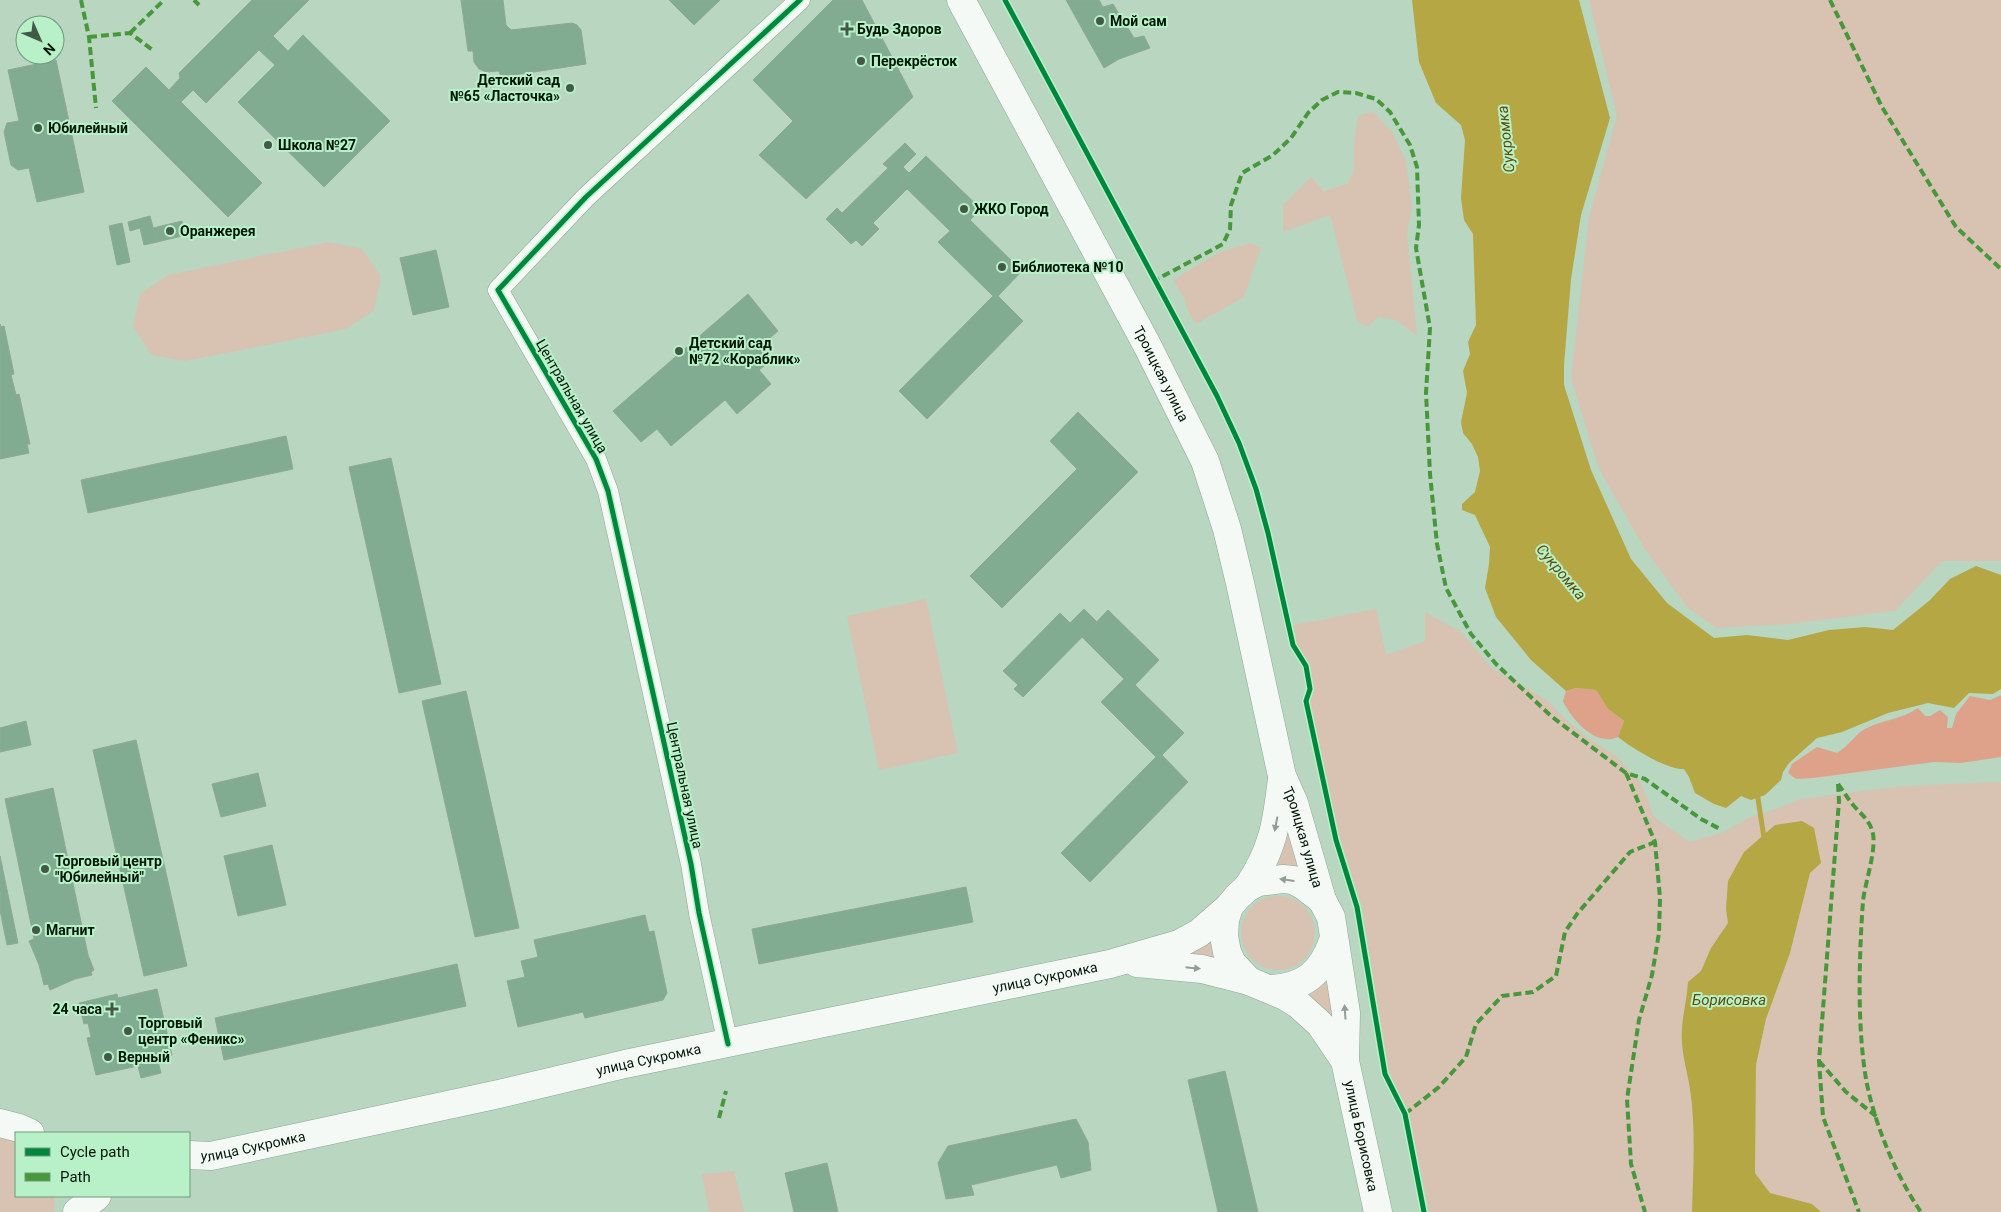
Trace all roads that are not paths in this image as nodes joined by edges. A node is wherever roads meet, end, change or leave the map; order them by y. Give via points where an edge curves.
1 (800, 0) edge
2 (961, 0) edge
3 (1282, 776) junction
4 (1238, 898) junction
5 (1322, 900) junction
6 (1333, 941) junction
7 (1110, 964) junction
8 (1260, 985) junction
9 (728, 1044) junction
10 (1345, 1061) junction
11 (196, 1158) edge
12 (69, 1197) edge
13 (96, 1197) edge
14 (69, 1212) edge
15 (77, 1212) edge
16 (1378, 1212) edge

1 - 9 street, Центральная улица via 586,197 498,290 596,459 608,491
2 - 3 street, Троицкая улица via 1147,345 1205,461 1239,576
3 -> 4 street, Троицкая улица via 1272,840 1257,873
3 - 5 street, Троицкая улица via 1294,803
5 -> 4 street via 1304,886 1282,878 1258,882
4 - 7 street, улица Сукромка via 1199,933 1179,944
4 - 8 street via 1225,920 1227,952 1232,963
5 - 6 street via 1331,917
6 - 8 street via 1328,956 1312,976 1290,986
10 -> 6 street via 1346,1013
7 -> 8 street, улица Сукромка via 1136,962 1202,969
7 - 9 street, улица Сукромка
8 - 10 street via 1298,1004 1320,1024
9 - 11 street, улица Сукромка
10 - 16 street, улица Борисовка
12 - 14 street
13 - 15 street

